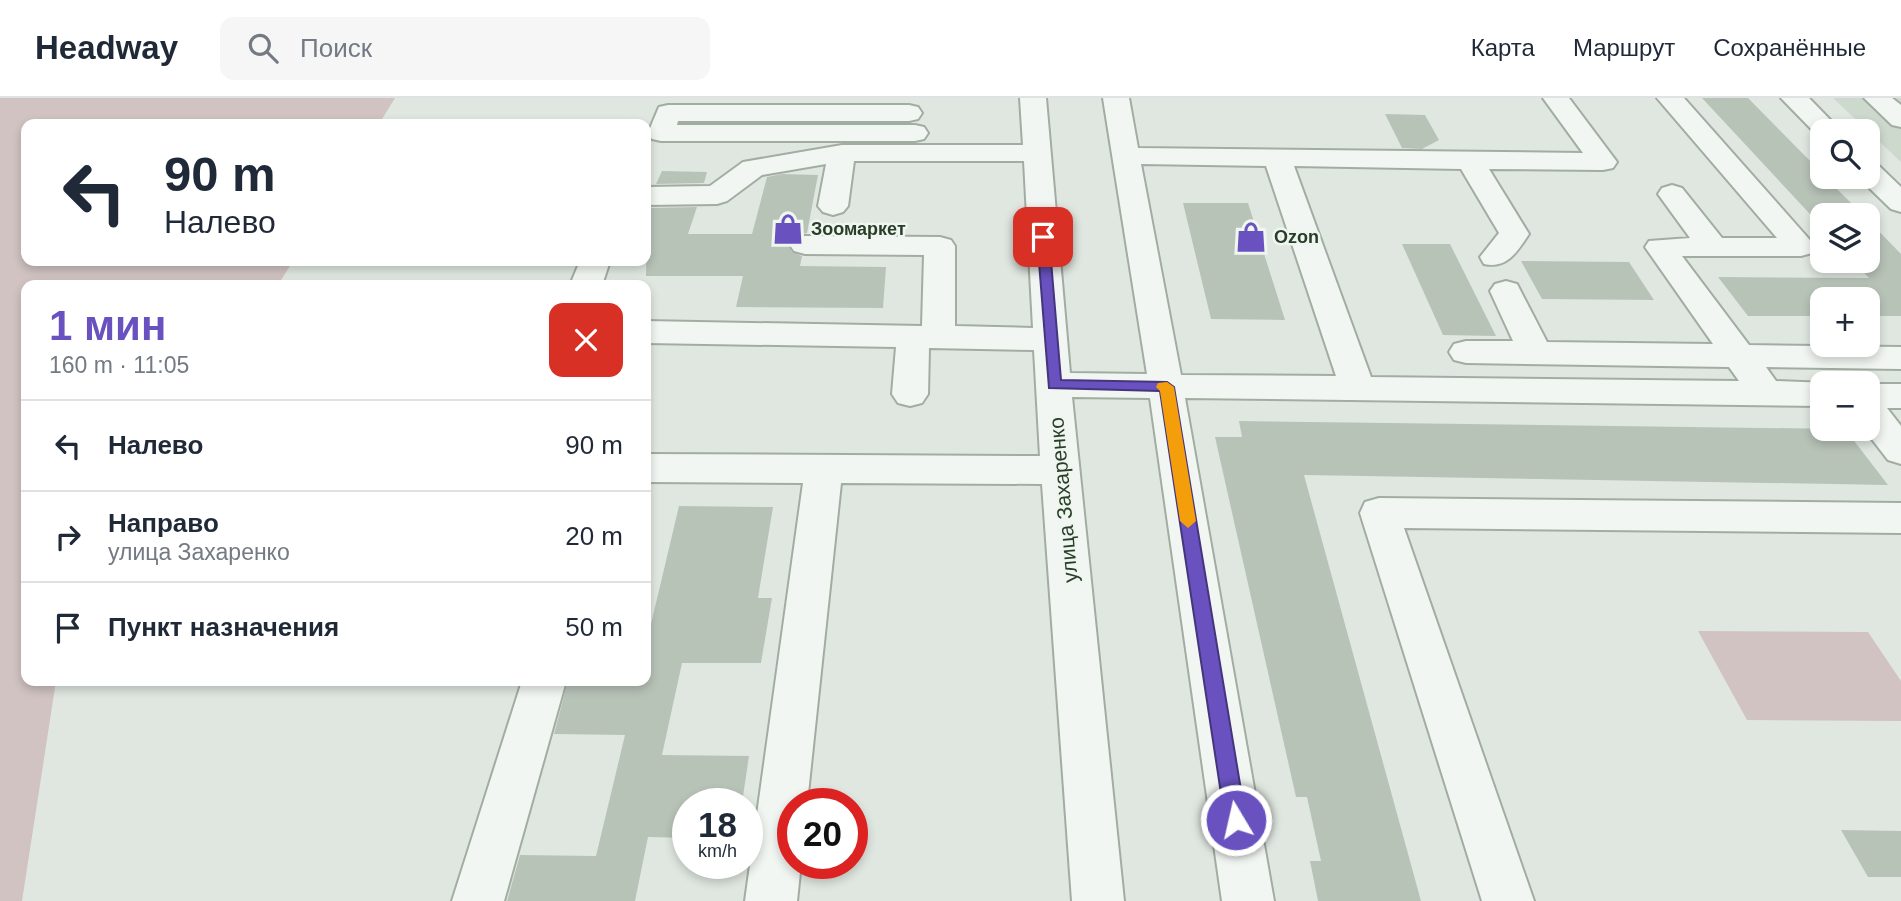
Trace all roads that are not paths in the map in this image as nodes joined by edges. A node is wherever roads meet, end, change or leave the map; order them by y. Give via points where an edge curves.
1 (1033, 98) edge
2 (1116, 98) edge
3 (1556, 98) edge
4 (1670, 98) edge
5 (1794, 98) edge
6 (1877, 98) edge
7 (910, 114) edge
8 (1816, 119) edge
9 (1901, 119) edge
10 (842, 153) junction
11 (980, 153) junction
12 (1037, 153) junction
13 (1126, 156) junction
14 (1278, 160) junction
15 (1470, 161) junction
16 (1880, 183) edge
17 (1672, 194) dead end
18 (651, 195) edge
19 (1901, 203) edge
20 (833, 206) dead end
21 (804, 245) dead end
22 (1713, 247) junction
23 (1495, 257) dead end
24 (1506, 291) dead end
25 (651, 332) edge
26 (925, 338) junction
27 (1051, 339) junction
28 (1466, 352) dead end
29 (1535, 353) junction
30 (1739, 355) junction
31 (1901, 358) edge
32 (1054, 385) junction
33 (1167, 387) junction
34 (1358, 389) junction
35 (1766, 393) junction
36 (910, 394) dead end
37 (1810, 394) edge
38 (1880, 396) edge
39 (1901, 396) edge
40 (1880, 424) edge
41 (1901, 451) edge
42 (651, 468) edge
43 (824, 469) junction
44 (1060, 470) junction
45 (1901, 518) edge
46 (542, 686) edge
47 (478, 901) edge
48 (771, 901) edge
49 (1098, 901) edge
50 (1248, 901) edge
51 (1508, 901) edge

1 - 12 street, улица Захаренко
2 - 13 street
3 - 15 street via 1603,162
4 - 22 street via 1801,247
5 - 8 street
6 - 9 street
7 - 7 street via 668,113 661,133
7 - 11 street
10 - 11 street
10 - 18 street via 753,168 717,195
10 - 20 street
11 - 12 street
12 - 27 street, улица Захаренко
13 - 14 street
13 - 33 street
14 - 15 street
14 - 34 street
15 - 23 street via 1514,234
16 - 19 street
17 - 22 street
21 - 26 street via 940,246
22 - 30 street via 1660,247
24 - 29 street
25 - 26 street
26 - 27 street
26 - 36 street
27 - 32 street, улица Захаренко
28 - 29 street
29 - 30 street
30 - 31 street
30 - 35 street
32 - 33 street
32 - 44 street, улица Захаренко
33 - 34 street
33 - 50 street
34 - 35 street
35 - 37 street
38 - 39 street
40 - 41 street
42 - 43 street
43 - 44 street
43 - 48 street
44 - 49 street, улица Захаренко
45 - 51 street via 1378,513
46 - 47 street

